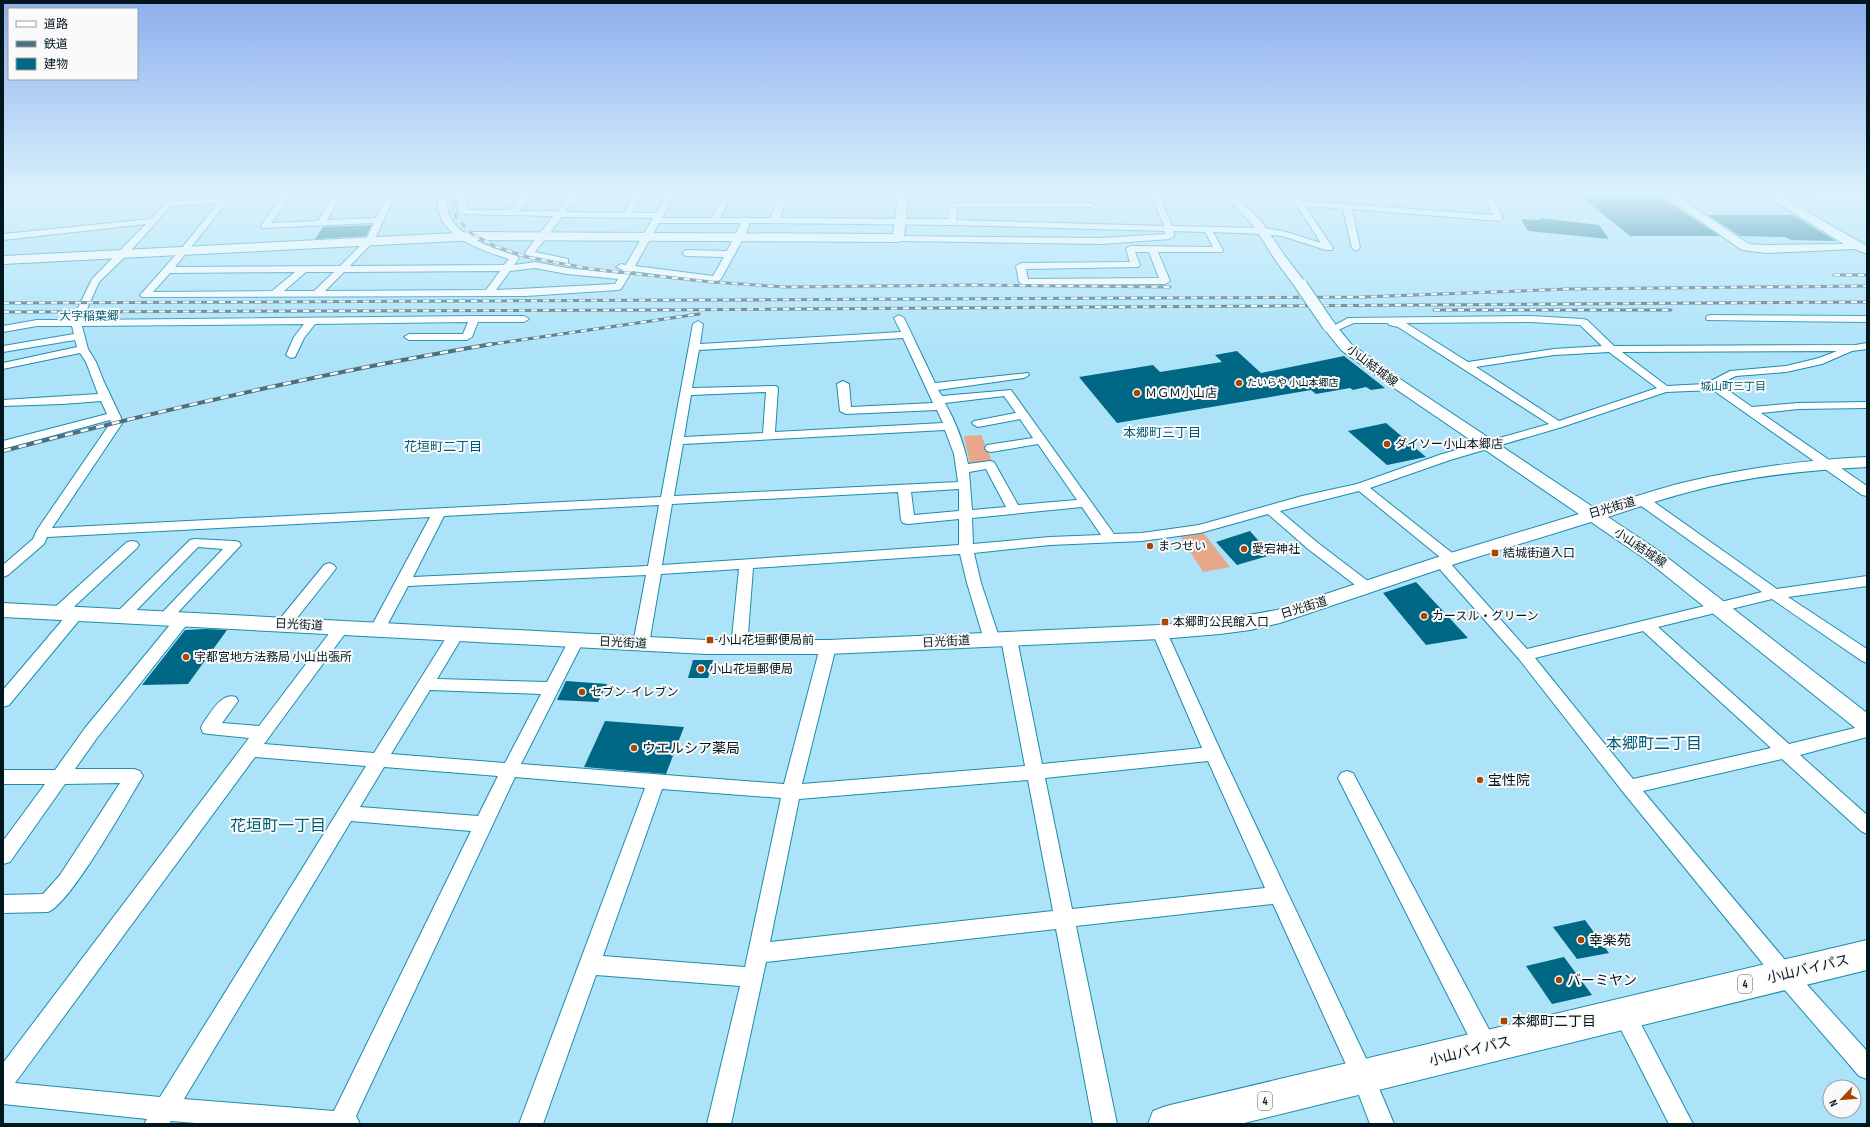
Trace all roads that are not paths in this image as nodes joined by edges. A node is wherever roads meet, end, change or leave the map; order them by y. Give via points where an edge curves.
1 (129, 248) edge
2 (187, 248) edge
3 (247, 248) edge
4 (363, 248) edge
5 (483, 248) edge
6 (533, 248) edge
7 (641, 248) edge
8 (734, 248) edge
9 (1218, 248) edge
10 (1273, 248) edge
11 (1752, 248) edge
12 (1838, 248) edge
13 (1152, 249) junction
14 (184, 251) junction
15 (686, 253) dead end
16 (123, 254) junction
17 (730, 254) junction
18 (3, 260) edge
19 (508, 268) junction
20 (630, 268) junction
21 (304, 269) junction
22 (342, 269) junction
23 (166, 270) junction
24 (624, 277) junction
25 (489, 293) junction
26 (275, 294) junction
27 (317, 294) junction
28 (899, 318) dead end
29 (1710, 318) dead end
30 (474, 319) junction
31 (524, 319) dead end
32 (1865, 319) dead end
33 (312, 320) junction
34 (1352, 320) junction
35 (76, 322) junction
36 (698, 324) dead end
37 (1330, 328) junction
38 (3, 329) edge
39 (907, 335) junction
40 (80, 336) junction
41 (409, 337) dead end
42 (1867, 346) edge
43 (694, 347) junction
44 (1855, 348) junction
45 (3, 349) edge
46 (83, 349) junction
47 (1611, 349) junction
48 (291, 355) dead end
49 (3, 366) edge
50 (1465, 366) junction
51 (1024, 375) dead end
52 (843, 384) dead end
53 (932, 387) junction
54 (1715, 387) junction
55 (1664, 389) junction
56 (686, 392) junction
57 (106, 397) junction
58 (939, 403) junction
59 (3, 404) edge
60 (1867, 405) edge
61 (1749, 411) junction
62 (1024, 415) junction
63 (114, 416) junction
64 (978, 422) dead end
65 (1558, 425) junction
66 (950, 426) junction
67 (769, 436) junction
68 (1041, 440) junction
69 (678, 441) junction
70 (3, 445) edge
71 (1487, 446) junction
72 (991, 448) dead end
73 (1867, 462) edge
74 (1824, 464) junction
75 (962, 469) junction
76 (964, 485) junction
77 (1361, 487) junction
78 (904, 488) junction
79 (1867, 492) edge
80 (1642, 500) junction
81 (668, 501) junction
82 (1086, 503) junction
83 (1270, 509) junction
84 (1015, 511) junction
85 (439, 513) junction
86 (1590, 515) junction
87 (966, 516) junction
88 (42, 533) junction
89 (1110, 538) junction
90 (132, 546) dead end
91 (966, 549) junction
92 (1446, 561) junction
93 (746, 564) junction
94 (329, 568) dead end
95 (654, 570) junction
96 (3, 572) edge
97 (1867, 581) edge
98 (402, 582) junction
99 (1368, 588) junction
100 (1774, 594) junction
101 (1719, 607) junction
102 (3, 610) edge
103 (67, 614) junction
104 (122, 616) junction
105 (173, 619) junction
106 (284, 624) junction
107 (1646, 625) junction
108 (342, 627) junction
109 (378, 629) junction
110 (1160, 632) junction
111 (456, 634) junction
112 (576, 640) junction
113 (1000, 640) junction
114 (641, 644) junction
115 (739, 647) junction
116 (828, 647) junction
117 (1524, 655) junction
118 (1867, 657) edge
119 (425, 684) junction
120 (552, 688) junction
121 (3, 701) edge
122 (230, 701) dead end
123 (1867, 725) edge
124 (1867, 731) edge
125 (263, 733) junction
126 (251, 750) junction
127 (1785, 752) junction
128 (1212, 754) junction
129 (380, 759) junction
130 (510, 769) junction
131 (1036, 772) junction
132 (60, 777) junction
133 (3, 778) edge
134 (1347, 778) dead end
135 (656, 782) junction
136 (1629, 787) junction
137 (792, 792) junction
138 (347, 813) junction
139 (484, 824) junction
140 (1867, 826) edge
141 (3, 856) edge
142 (1277, 895) junction
143 (3, 904) edge
144 (1064, 919) junction
145 (758, 954) junction
146 (1867, 955) edge
147 (589, 965) junction
148 (1784, 974) junction
149 (753, 976) junction
150 (1624, 1014) junction
151 (1486, 1047) junction
152 (1867, 1068) edge
153 (1363, 1077) junction
154 (3, 1081) edge
155 (3, 1093) edge
156 (161, 1117) edge
157 (343, 1124) edge
158 (531, 1124) edge
159 (719, 1124) edge
160 (1104, 1124) edge
161 (1166, 1124) edge
162 (1382, 1124) edge
163 (1681, 1124) edge

1 - 16 street
2 - 14 street
3 - 14 main road
4 - 22 street
5 - 19 street via 514,258
6 - 20 street via 529,253 576,263
7 - 20 street
8 - 17 street
9 - 13 street via 1219,250
10 - 37 main road, 小山結城線, bridge
11 - 12 main road via 1784,254 1843,254
13 - 13 street via 1130,249 1135,265 1021,266 1024,282 1165,280
14 - 16 main road
14 - 23 street
15 - 17 street
16 - 18 main road
16 - 35 street via 95,281
17 - 20 street via 716,279
19 - 22 street
19 - 24 street via 535,265
19 - 25 street
20 - 24 street
21 - 22 street
21 - 23 street
21 - 26 street
22 - 27 street
23 - 26 street via 145,294
24 - 25 street via 618,287
25 - 27 street
26 - 27 street
28 - 39 street
29 - 32 street
30 - 31 street
30 - 33 street
30 - 41 street via 467,337
33 - 35 street
33 - 48 street via 298,337
34 - 37 street
34 - 47 street via 1531,319 1583,322
34 - 50 street via 1402,324
35 - 38 street via 37,323
35 - 40 street
36 - 43 street
37 - 71 main road, 小山結城線 via 1346,347 1364,361
39 - 43 street
39 - 53 street
40 - 45 street
40 - 46 street
42 - 44 street
43 - 56 street
44 - 47 street
44 - 54 street via 1822,361 1786,369 1734,373 1711,384
46 - 49 street
46 - 57 street
47 - 50 street via 1554,352
47 - 55 street
50 - 65 street
51 - 53 street
52 - 58 street via 846,411
53 - 58 street
54 - 55 street
54 - 61 street
55 - 65 street
56 - 67 street via 772,388
56 - 69 street
57 - 59 street via 63,402
57 - 63 street
58 - 62 street via 1007,392
58 - 66 street
60 - 61 street via 1798,406
61 - 74 street
62 - 64 street
62 - 68 street
63 - 70 street
63 - 88 street via 117,422 113,429
65 - 71 street
66 - 67 street
66 - 75 street via 960,454
67 - 69 street
68 - 72 street
68 - 82 street
69 - 81 street
71 - 77 street via 1446,457
71 - 86 main road, 小山結城線
73 - 74 main road, 日光街道
74 - 79 street
74 - 80 main road, 日光街道 via 1720,478
75 - 76 street
75 - 84 street via 990,465
76 - 78 street
76 - 87 street
77 - 83 street
77 - 92 street
78 - 81 street
78 - 87 street via 908,520
80 - 86 main road, 日光街道
80 - 100 street
81 - 85 street
81 - 95 street
82 - 84 street
82 - 89 street
83 - 89 street via 1200,529 1142,537
83 - 99 street
84 - 87 street
85 - 88 street
85 - 98 street
86 - 92 main road, 日光街道
86 - 101 main road, 小山結城線 via 1652,555
87 - 91 street
88 - 96 street via 39,541
89 - 91 street
90 - 103 street
91 - 93 street
91 - 113 street via 974,583
92 - 99 main road, 日光街道
92 - 117 street
93 - 95 street
93 - 115 street
94 - 106 street
95 - 98 street
95 - 114 street
97 - 100 street
98 - 109 street
99 - 110 main road, 日光街道 via 1250,623
100 - 101 street
100 - 118 street
101 - 107 street
101 - 123 main road, 小山結城線
102 - 103 main road, 日光街道
103 - 104 main road, 日光街道
103 - 121 street
104 - 105 main road, 日光街道
104 - 105 street via 195,543 234,545
105 - 106 main road, 日光街道
105 - 132 street
106 - 108 main road, 日光街道
107 - 117 street
107 - 127 street
108 - 109 main road, 日光街道
108 - 125 street
109 - 111 main road, 日光街道
110 - 113 main road, 日光街道
110 - 128 street
111 - 112 main road, 日光街道
111 - 119 street
112 - 114 main road, 日光街道
112 - 120 street
113 - 116 main road, 日光街道
113 - 131 street
114 - 115 main road, 日光街道
115 - 116 main road, 日光街道
116 - 137 street
117 - 136 street
119 - 120 street
119 - 129 street
120 - 130 street
122 - 125 street via 208,728
124 - 127 street
125 - 126 street
126 - 129 street
126 - 154 street
127 - 136 street
127 - 140 street
128 - 131 street
128 - 142 street
129 - 130 street
129 - 138 street
130 - 135 street
130 - 139 street
131 - 137 street
131 - 144 street
132 - 133 street
132 - 141 street
132 - 143 street via 134,776 67,881 48,903
134 - 151 street
135 - 137 street
135 - 147 street
136 - 148 street
137 - 145 street
138 - 139 street
138 - 156 street
139 - 157 street
142 - 144 street
142 - 153 street
144 - 145 street
144 - 160 street
145 - 149 street
146 - 148 highway, 小山バイパス / 4
147 - 149 street
147 - 158 street
148 - 150 highway, 小山バイパス / 4
148 - 152 street
149 - 159 street
150 - 151 highway, 小山バイパス / 4
150 - 163 street
151 - 153 highway, 小山バイパス / 4
153 - 161 highway, 小山バイパス / 4
153 - 162 street
155 - 156 street
156 - 157 street

